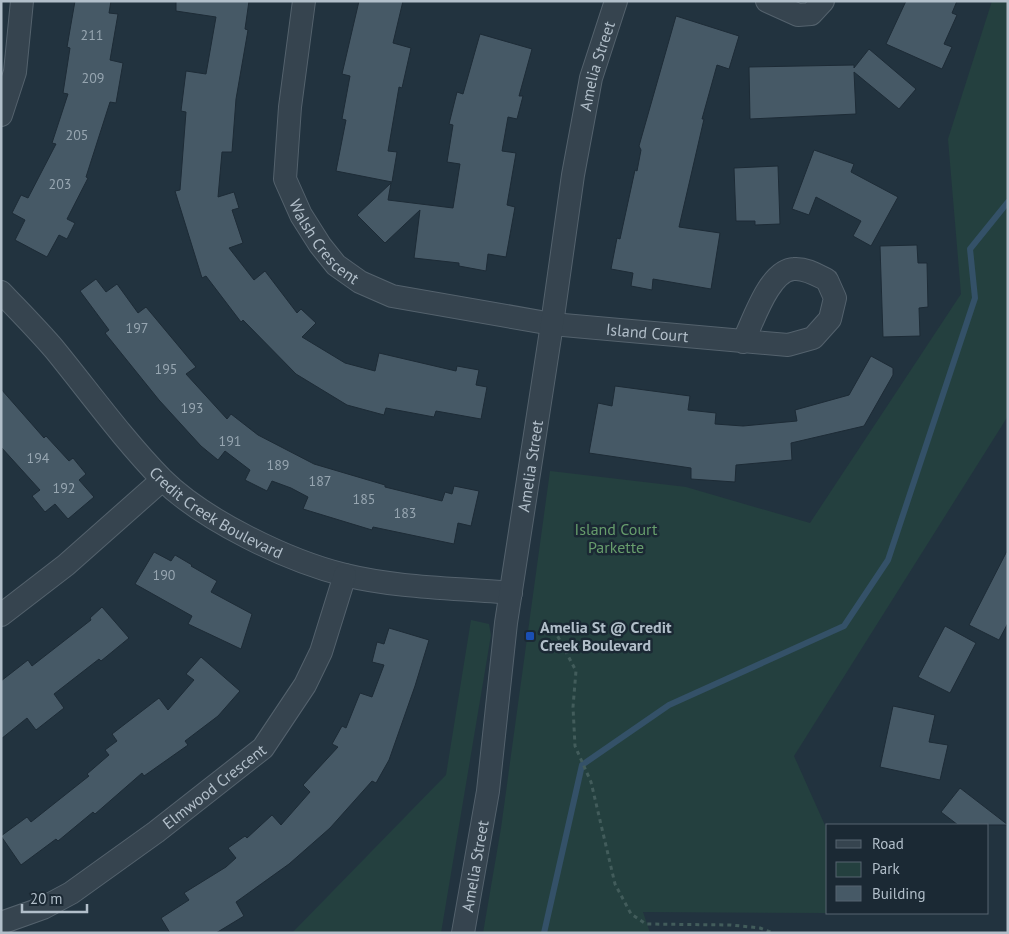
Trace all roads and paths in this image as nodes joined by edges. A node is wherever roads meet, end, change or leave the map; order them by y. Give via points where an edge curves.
1 (22, 1) edge
2 (304, 1) edge
3 (616, 1) edge
4 (768, 1) edge
5 (824, 1) edge
6 (1, 115) edge
7 (1, 292) edge
8 (552, 324) junction
9 (743, 342) dead end
10 (162, 480) junction
11 (345, 575) junction
12 (510, 593) junction
13 (1, 615) edge
14 (544, 630) dead end
15 (1, 923) edge
16 (462, 933) edge
17 (773, 933) edge

1 - 6 street via 15,72
2 - 8 street, Walsh Crescent via 290,107 286,178 301,215 320,245 336,265 360,282 392,296
3 - 8 street, Amelia Street via 591,78 573,175
4 - 5 street via 798,15 811,14
7 - 10 street, Credit Creek Boulevard via 54,349
8 - 9 street, Island Court
8 - 12 street, Amelia Street
10 - 11 street, Credit Creek Boulevard via 236,531 280,552
10 - 13 street via 66,565
11 - 12 street, Credit Creek Boulevard via 399,584
11 - 15 street, Elmwood Crescent via 321,652 305,685 263,748 71,894
12 - 16 street, Amelia Street via 488,791
14 - 17 path via 556,633 576,671 572,707 575,746 591,782 615,884 631,914 646,924 731,925

